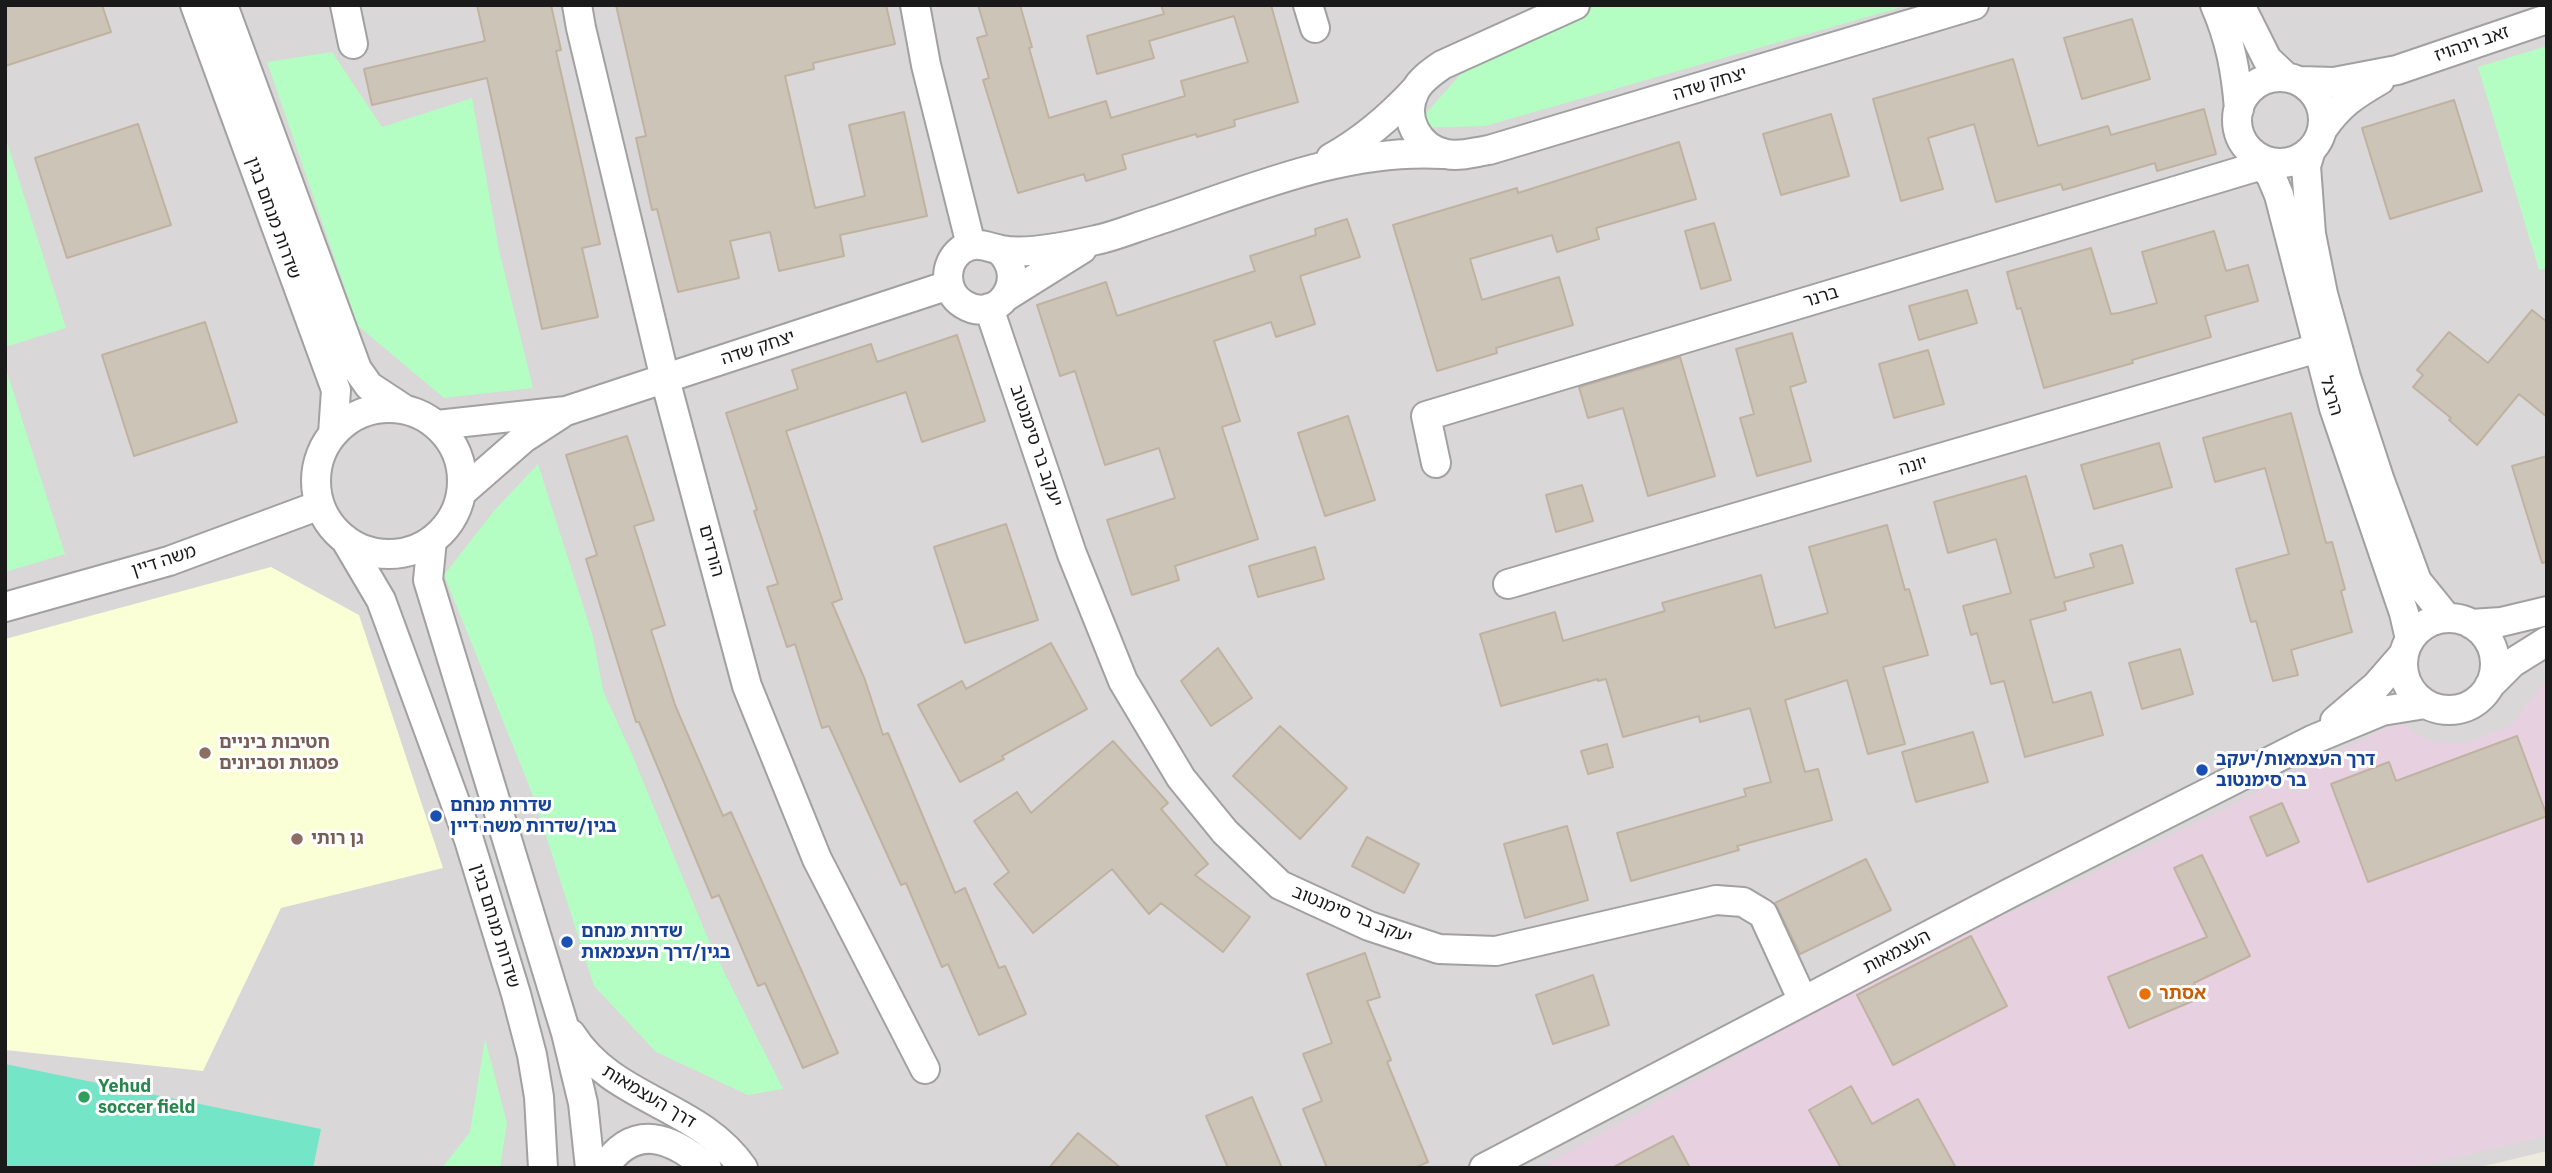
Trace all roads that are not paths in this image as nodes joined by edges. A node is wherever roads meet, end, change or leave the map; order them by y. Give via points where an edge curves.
1 (195, 5) edge
2 (223, 5) edge
3 (345, 5) edge
4 (578, 5) edge
5 (915, 5) edge
6 (1575, 5) edge
7 (1974, 5) edge
8 (2215, 5) edge
9 (2240, 5) edge
10 (2547, 19) edge
11 (353, 44) dead end
12 (2397, 70) junction
13 (2292, 79) junction
14 (1415, 90) junction
15 (2239, 108) junction
16 (2316, 140) junction
17 (1446, 154) junction
18 (2258, 160) junction
19 (1310, 170) junction
20 (1097, 240) junction
21 (971, 245) junction
22 (999, 250) junction
23 (949, 285) junction
24 (998, 302) junction
25 (2318, 348) junction
26 (665, 379) junction
27 (404, 410) junction
28 (566, 411) junction
29 (436, 425) junction
30 (333, 434) junction
31 (1436, 463) dead end
32 (461, 493) junction
33 (320, 505) junction
34 (345, 539) junction
35 (432, 540) junction
36 (1508, 584) dead end
37 (5, 607) edge
38 (2547, 611) edge
39 (2459, 621) junction
40 (2547, 641) edge
41 (2406, 647) junction
42 (2489, 686) junction
43 (2426, 704) junction
44 (2312, 740) junction
45 (1803, 1001) junction
46 (562, 1020) junction
47 (925, 1069) dead end
48 (543, 1168) edge
49 (590, 1168) edge
50 (604, 1168) edge
51 (707, 1168) edge
52 (743, 1168) edge
53 (1484, 1168) edge

1 - 30 street, שדרות מנחם בגין via 336,390
2 - 27 street, שדרות מנחם בגין via 358,369 369,386
3 - 11 street
4 - 26 street, הורדים
5 - 21 street
6 - 14 street, יצחק שדה via 1442,65
7 - 17 street, יצחק שדה via 1489,150
8 - 15 street via 2234,60
9 - 13 street via 2267,59
10 - 12 street, זאב וינהויז
12 - 13 street, זאב וינהויז via 2334,82
12 - 16 street, זאב וינהויז via 2354,94 2336,110
13 - 15 street via 2259,82
13 - 16 street via 2318,99 2322,111
14 - 17 street via 1411,120 1418,137 1429,148
14 - 19 street, יצחק שדה via 1349,148
15 - 18 street via 2238,131
16 - 18 street via 2294,161
16 - 39 street, הרצל via 2306,166 2311,234 2346,377 2417,581
17 - 19 street, יצחק שדה via 1368,156
18 - 25 street, הרצל via 2279,195
18 - 31 street, ברנר via 1426,416
19 - 20 street, יצחק שדה
20 - 22 street, יצחק שדה
20 - 24 street, יצחק שדה
21 - 22 street via 991,245
21 - 23 street via 955,257
22 - 24 street via 1013,276
23 - 24 street via 969,307
23 - 26 street, יצחק שדה
24 - 45 street, יעקב בר סימנטוב via 1072,554 1123,681 1181,778 1225,832 1280,886 1369,926 1439,949 1496,951 1716,901 1743,902 1763,914
25 - 36 street, יונה
25 - 41 street, הרצל via 2404,613
26 - 28 street, יצחק שדה
26 - 47 street, הורדים via 747,686 817,859
27 - 29 street
27 - 30 street via 368,411
28 - 29 street, יצחק שדה
28 - 32 street, יצחק שדה via 523,438
29 - 32 street via 458,456
30 - 33 street via 317,467
32 - 35 street via 453,516
33 - 34 street
33 - 37 street, משה דיין via 169,561
34 - 35 street via 364,550 388,553 414,550
34 - 48 street, שדרות מנחם בגין via 382,600 468,840 532,1055
35 - 46 street, שדרות מנחם בגין via 428,580
38 - 39 street via 2501,622
39 - 41 street via 2434,620 2422,626
39 - 42 street via 2484,634 2493,650 2495,668
40 - 42 street via 2512,663
41 - 43 street via 2405,681
41 - 44 street, העצמאות via 2376,686
42 - 43 street via 2466,707 2445,710
43 - 44 street, העצמאות via 2361,717
44 - 45 street, העצמאות
45 - 53 street, העצמאות
46 - 49 street, שדרות מנחם בגין via 583,1103
46 - 52 street, דרך העצמאות via 588,1059 695,1123 720,1141
50 - 51 street via 630,1142 646,1138 668,1141

